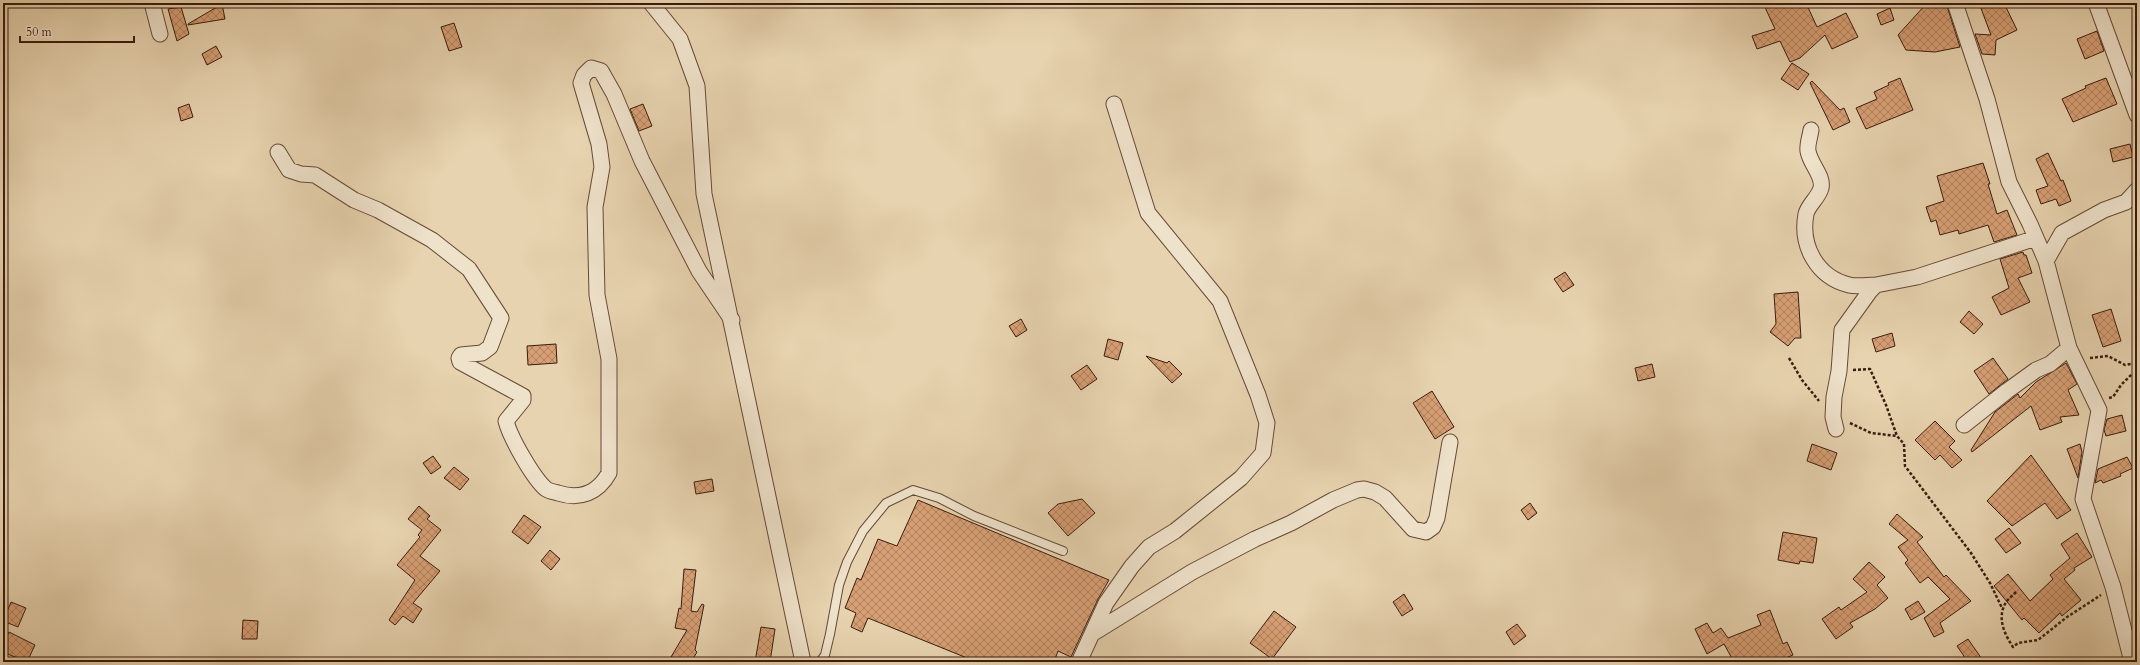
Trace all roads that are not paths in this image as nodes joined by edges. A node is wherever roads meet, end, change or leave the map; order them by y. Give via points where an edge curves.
1 (152, 3) edge
2 (651, 3) edge
3 (1955, 3) edge
4 (2096, 3) edge
5 (160, 34) dead end
6 (1114, 104) dead end
7 (2137, 115) edge
8 (1812, 130) dead end
9 (278, 152) dead end
10 (2137, 190) edge
11 (2036, 238) junction
12 (2046, 261) junction
13 (1876, 285) junction
14 (732, 320) junction
15 (2072, 354) junction
16 (1964, 425) dead end
17 (1836, 429) dead end
18 (1450, 442) dead end
19 (1063, 551) dead end
20 (1095, 632) junction
21 (803, 662) edge
22 (820, 662) edge
23 (1079, 662) edge
24 (2132, 662) edge

1 - 5 street
2 - 14 street via 680,39 697,86 704,194
3 - 11 street via 1987,99 2009,182
4 - 7 street
6 - 20 street via 1148,213 1220,301 1267,424 1263,453 1241,478 1174,531 1149,547 1106,603
8 - 13 street via 1808,150 1821,180 1821,189 1807,213 1806,245 1823,271 1837,280 1849,285
9 - 14 street via 289,170 315,175 354,200 417,230 469,269 501,318 490,347 482,353 461,354 460,362 523,396 523,400 506,421 508,429 521,454 547,489 581,496 603,484 609,473 609,359 598,295 595,207 602,167 599,144 581,83 591,68 601,71 614,94 642,161 699,271
10 - 12 street via 2126,202 2104,210 2062,233
11 - 12 street
11 - 13 street via 1917,277
12 - 15 street
13 - 17 street via 1842,330 1834,397 1833,417
14 - 21 street
15 - 16 street via 2036,370
15 - 24 street via 2099,410 2083,499 2113,587
18 - 20 street via 1437,518 1434,527 1426,532 1413,529 1385,498 1375,492 1357,490 1192,572
19 - 22 lane via 974,516 939,498 913,490 886,503 863,531 847,562 839,585 825,655
20 - 23 street

